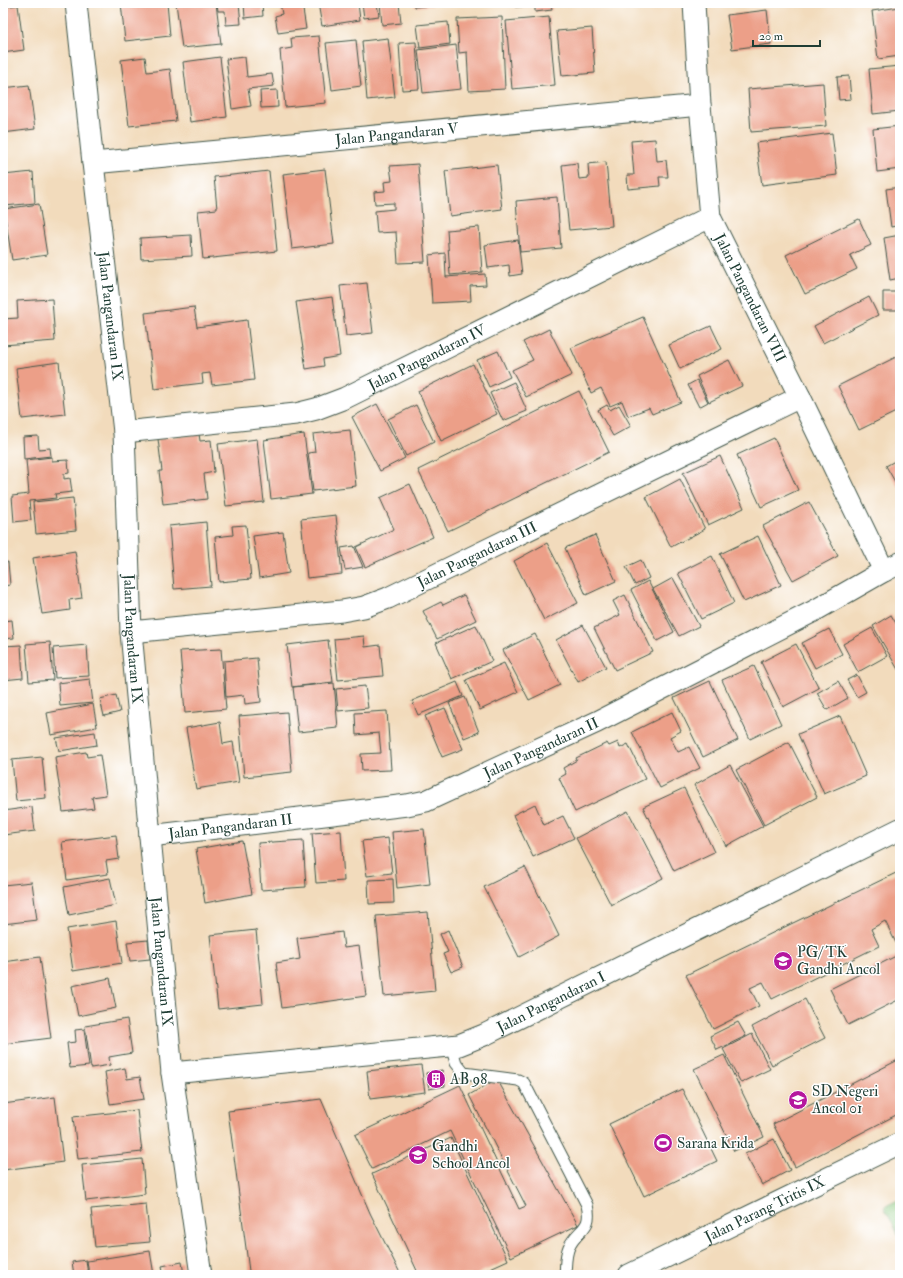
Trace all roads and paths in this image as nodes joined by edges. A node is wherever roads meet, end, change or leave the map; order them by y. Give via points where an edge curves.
1 (76, 3) edge
2 (694, 3) edge
3 (700, 105) junction
4 (93, 163) junction
5 (710, 217) junction
6 (800, 397) junction
7 (124, 432) junction
8 (892, 567) edge
9 (131, 632) junction
10 (900, 829) edge
11 (150, 836) junction
12 (450, 1046) junction
13 (172, 1072) junction
14 (900, 1143) edge
15 (201, 1275) edge
16 (565, 1275) edge
17 (629, 1275) edge

1 - 4 street, Jalan Pangandaran IX
2 - 3 street, Jalan Pangandaran VIII
3 - 4 street, Jalan Pangandaran V
3 - 5 street, Jalan Pangandaran VIII
4 - 7 street, Jalan Pangandaran IX
5 - 6 street, Jalan Pangandaran VIII
5 - 7 street, Jalan Pangandaran IV via 345,398 316,409 296,414
6 - 8 street, Jalan Pangandaran VIII
6 - 9 street, Jalan Pangandaran III via 388,598 364,607
7 - 9 street, Jalan Pangandaran IX
8 - 11 street, Jalan Pangandaran II via 814,611 604,719 426,801
9 - 11 street, Jalan Pangandaran IX
10 - 12 street, Jalan Pangandaran I via 484,1035
11 - 13 street, Jalan Pangandaran IX
12 - 13 street, Jalan Pangandaran I
12 - 16 lane via 456,1062 464,1073 524,1083 583,1198 589,1214 586,1226 575,1238 566,1255
13 - 15 street, Jalan Pangandaran IX
14 - 17 street, Jalan Parang Tritis IX

